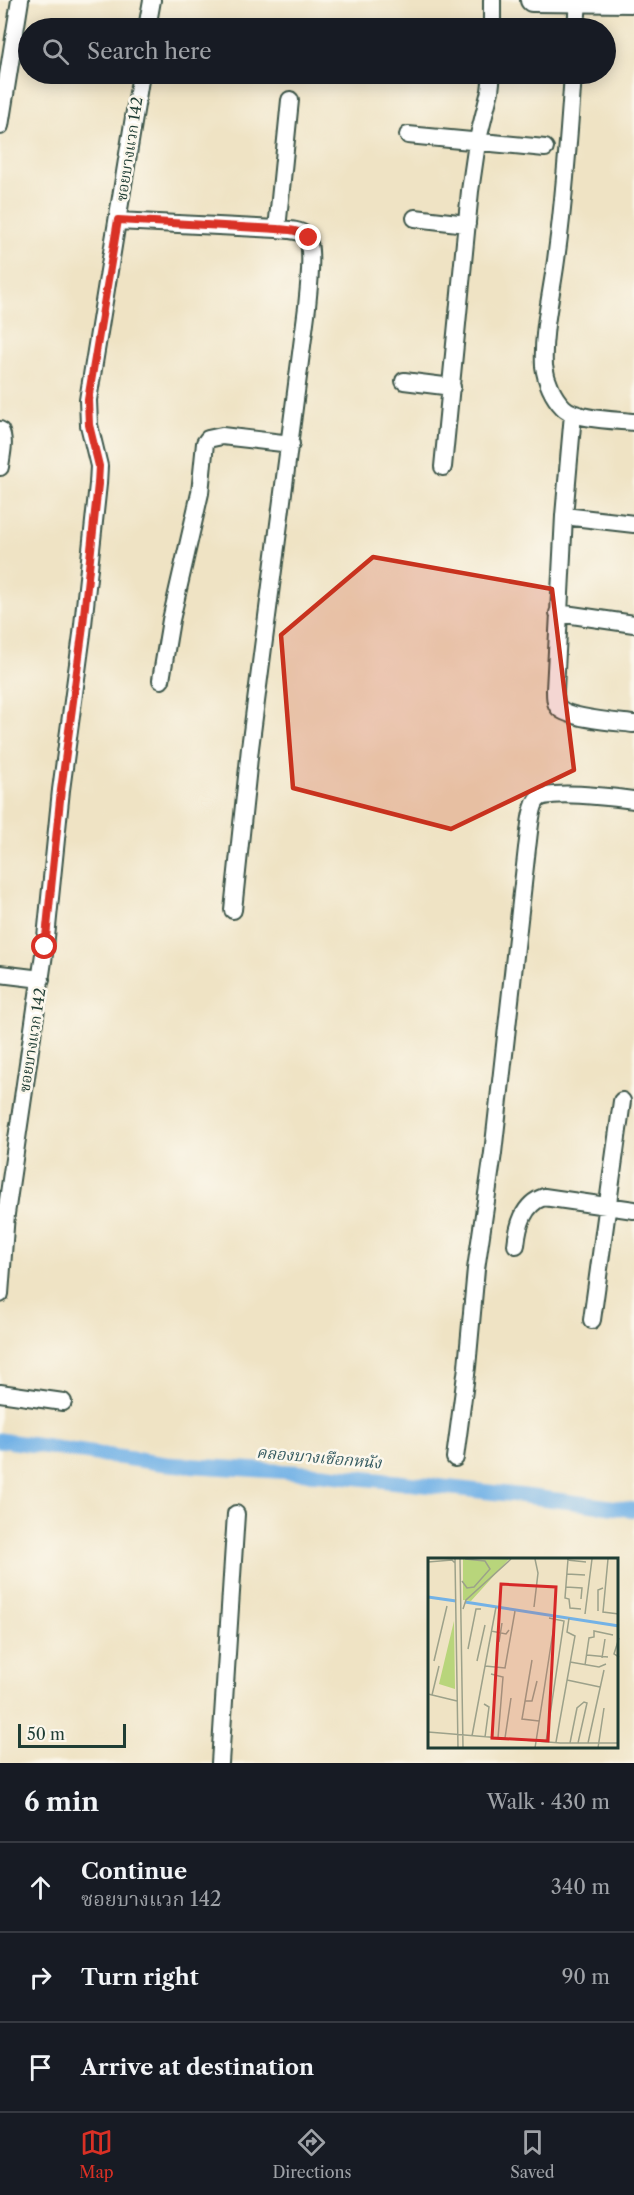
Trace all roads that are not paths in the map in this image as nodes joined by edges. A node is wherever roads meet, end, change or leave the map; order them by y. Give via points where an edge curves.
1 (20, 0) edge
2 (152, 0) edge
3 (492, 0) edge
4 (532, 0) edge
5 (578, 1) edge
6 (634, 1) edge
7 (149, 18) edge
8 (492, 18) edge
9 (577, 18) edge
10 (139, 84) edge
11 (491, 84) edge
12 (572, 84) edge
13 (290, 100) dead end
14 (0, 126) edge
15 (408, 135) dead end
16 (477, 142) junction
17 (545, 148) dead end
18 (415, 218) dead end
19 (118, 220) junction
20 (467, 224) junction
21 (277, 229) junction
22 (404, 381) dead end
23 (452, 387) junction
24 (573, 414) junction
25 (634, 422) edge
26 (0, 430) edge
27 (291, 444) junction
28 (0, 467) edge
29 (443, 467) dead end
30 (564, 516) junction
31 (634, 524) edge
32 (558, 613) junction
33 (634, 624) edge
34 (161, 680) dead end
35 (634, 724) edge
36 (634, 800) edge
37 (233, 910) dead end
38 (0, 974) edge
39 (41, 979) junction
40 (622, 1101) dead end
41 (609, 1206) junction
42 (634, 1210) edge
43 (516, 1245) dead end
44 (0, 1294) edge
45 (592, 1320) dead end
46 (0, 1394) edge
47 (63, 1402) dead end
48 (455, 1458) dead end
49 (236, 1514) dead end
50 (220, 1763) edge

1 - 14 street
2 - 7 street
3 - 8 street
4 - 5 main road
5 - 6 main road
5 - 9 street
10 - 19 street, ซอยบางแวก 142
11 - 16 street
12 - 24 street via 563,209 544,368 551,389 564,409
13 - 21 street
15 - 16 street
16 - 17 street
16 - 20 street
18 - 20 street
19 - 21 street
19 - 39 street, ซอยบางแวก 142 via 88,400 89,425 99,466 98,484
20 - 23 street
21 - 27 street via 305,234 310,250
22 - 23 street
23 - 29 street
24 - 25 street
24 - 30 street
26 - 28 street
27 - 34 street via 222,436 205,443 200,493
27 - 37 street via 250,748
30 - 31 street
30 - 32 street
32 - 33 street
32 - 35 street via 555,690 559,708 569,714
36 - 48 street via 554,794 538,799 534,806
38 - 39 street
39 - 44 street, ซอยบางแวก 142 via 11,1172
40 - 41 street
41 - 42 street
41 - 43 street via 553,1197 537,1199 518,1224
41 - 45 street
46 - 47 street
49 - 50 street

